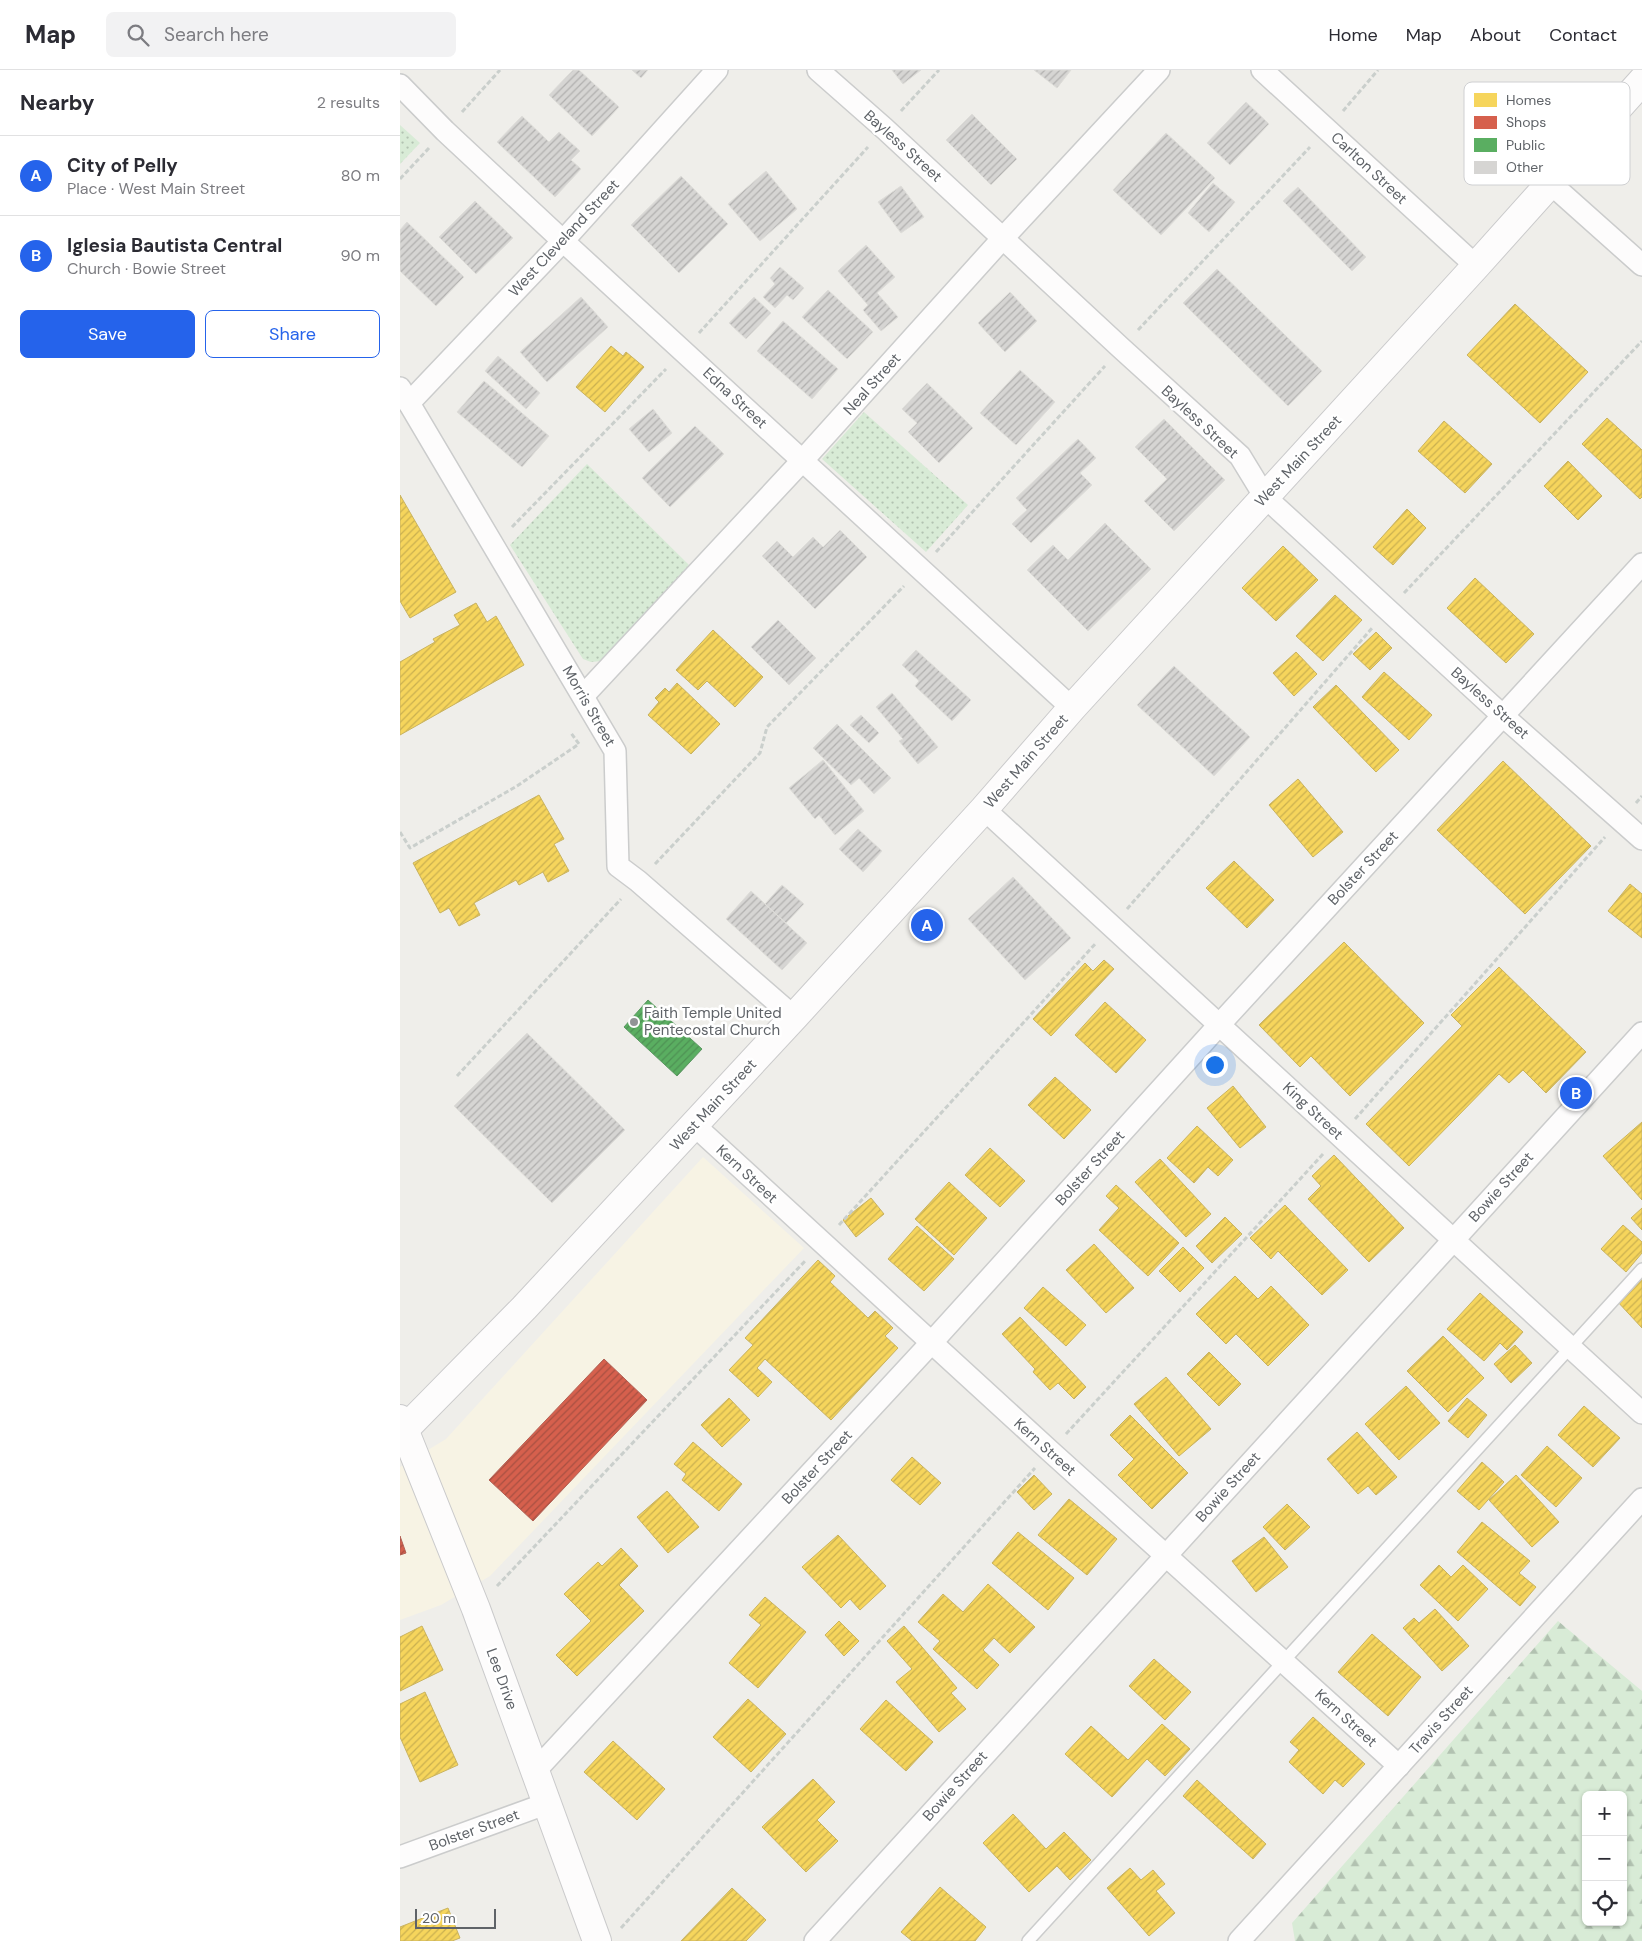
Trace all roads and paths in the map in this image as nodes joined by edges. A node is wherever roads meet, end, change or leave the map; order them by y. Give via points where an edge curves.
1 (717, 70) edge
2 (818, 70) edge
3 (940, 70) edge
4 (1159, 70) edge
5 (1262, 70) edge
6 (1642, 81) edge
7 (400, 85) edge
8 (1630, 94) edge
9 (885, 129) junction
10 (1549, 185) edge
11 (1551, 185) edge
12 (1003, 238) junction
13 (563, 241) junction
14 (1642, 265) edge
15 (1476, 266) junction
16 (1642, 341) edge
17 (684, 351) junction
18 (404, 396) edge
19 (802, 461) junction
20 (1265, 497) junction
21 (494, 546) junction
22 (1642, 564) edge
23 (1387, 610) junction
24 (583, 696) junction
25 (1072, 708) junction
26 (1503, 716) junction
27 (571, 733) dead end
28 (1642, 796) edge
29 (984, 808) junction
30 (1620, 819) junction
31 (400, 832) edge
32 (1642, 839) edge
33 (1112, 926) junction
34 (794, 1017) junction
35 (1219, 1024) junction
36 (1642, 1033) edge
37 (694, 1125) junction
38 (1340, 1136) junction
39 (1453, 1240) junction
40 (822, 1243) junction
41 (1642, 1269) edge
42 (932, 1342) junction
43 (1571, 1348) junction
44 (1642, 1413) edge
45 (401, 1427) edge
46 (1050, 1451) junction
47 (1642, 1499) edge
48 (1166, 1555) junction
49 (476, 1609) junction
50 (1284, 1662) junction
51 (1399, 1766) junction
52 (536, 1770) junction
53 (548, 1803) junction
54 (400, 1857) edge
55 (606, 1937) edge
56 (815, 1941) edge
57 (1028, 1941) edge
58 (1239, 1941) edge

1 - 13 street, West Cleveland Street
2 - 9 street, Bayless Street
3 - 9 path
4 - 12 street, Neal Street
5 - 15 street, Carlton Street
6 - 8 main road, West Main Street
7 - 13 street, Edna Street
9 - 12 street, Bayless Street
9 - 17 path
10 - 15 main road, West Main Street
11 - 14 street
12 - 19 street, Neal Street
12 - 20 street, Bayless Street via 1240,456
13 - 17 street, Edna Street
13 - 18 street, West Cleveland Street
15 - 20 main road, West Main Street
16 - 23 path
17 - 19 street, Edna Street
17 - 21 path
18 - 21 street, Morris Street
19 - 24 street, Neal Street
19 - 25 street, Edna Street
20 - 23 street, Bayless Street
20 - 25 main road, West Main Street
21 - 24 street, Morris Street
22 - 26 street, Bolster Street
23 - 26 street, Bayless Street
23 - 33 path
24 - 34 street, Morris Street via 615,751 618,866
25 - 29 main road, West Main Street
26 - 30 street, Bayless Street
26 - 35 street, Bolster Street
27 - 31 path via 579,744 517,786 410,848
28 - 30 path
29 - 33 street, King Street
29 - 34 main road, West Main Street
30 - 32 street, Bayless Street
30 - 38 path
33 - 35 street, King Street
33 - 40 path
34 - 37 main road, West Main Street
35 - 38 street, King Street
35 - 42 street, Bolster Street
36 - 39 street, Bowie Street
37 - 40 street, Kern Street
37 - 45 main road, West Main Street via 524,1308
38 - 39 street, King Street
38 - 46 path
39 - 43 street, King Street
39 - 48 street, Bowie Street
40 - 42 street, Kern Street
40 - 49 path
41 - 43 lane
42 - 46 street, Kern Street
42 - 52 street, Bolster Street
43 - 44 street, King Street
43 - 50 lane
45 - 49 main road, Lee Drive
46 - 48 street, Kern Street
46 - 55 path
47 - 51 street, Travis Street
48 - 50 street, Kern Street
48 - 56 street, Bowie Street
49 - 52 main road, Lee Drive
50 - 51 street, Kern Street
50 - 57 lane
51 - 58 street, Travis Street
52 - 53 main road, Lee Drive
53 - 54 street, Bolster Street
53 - 55 main road, Lee Drive

